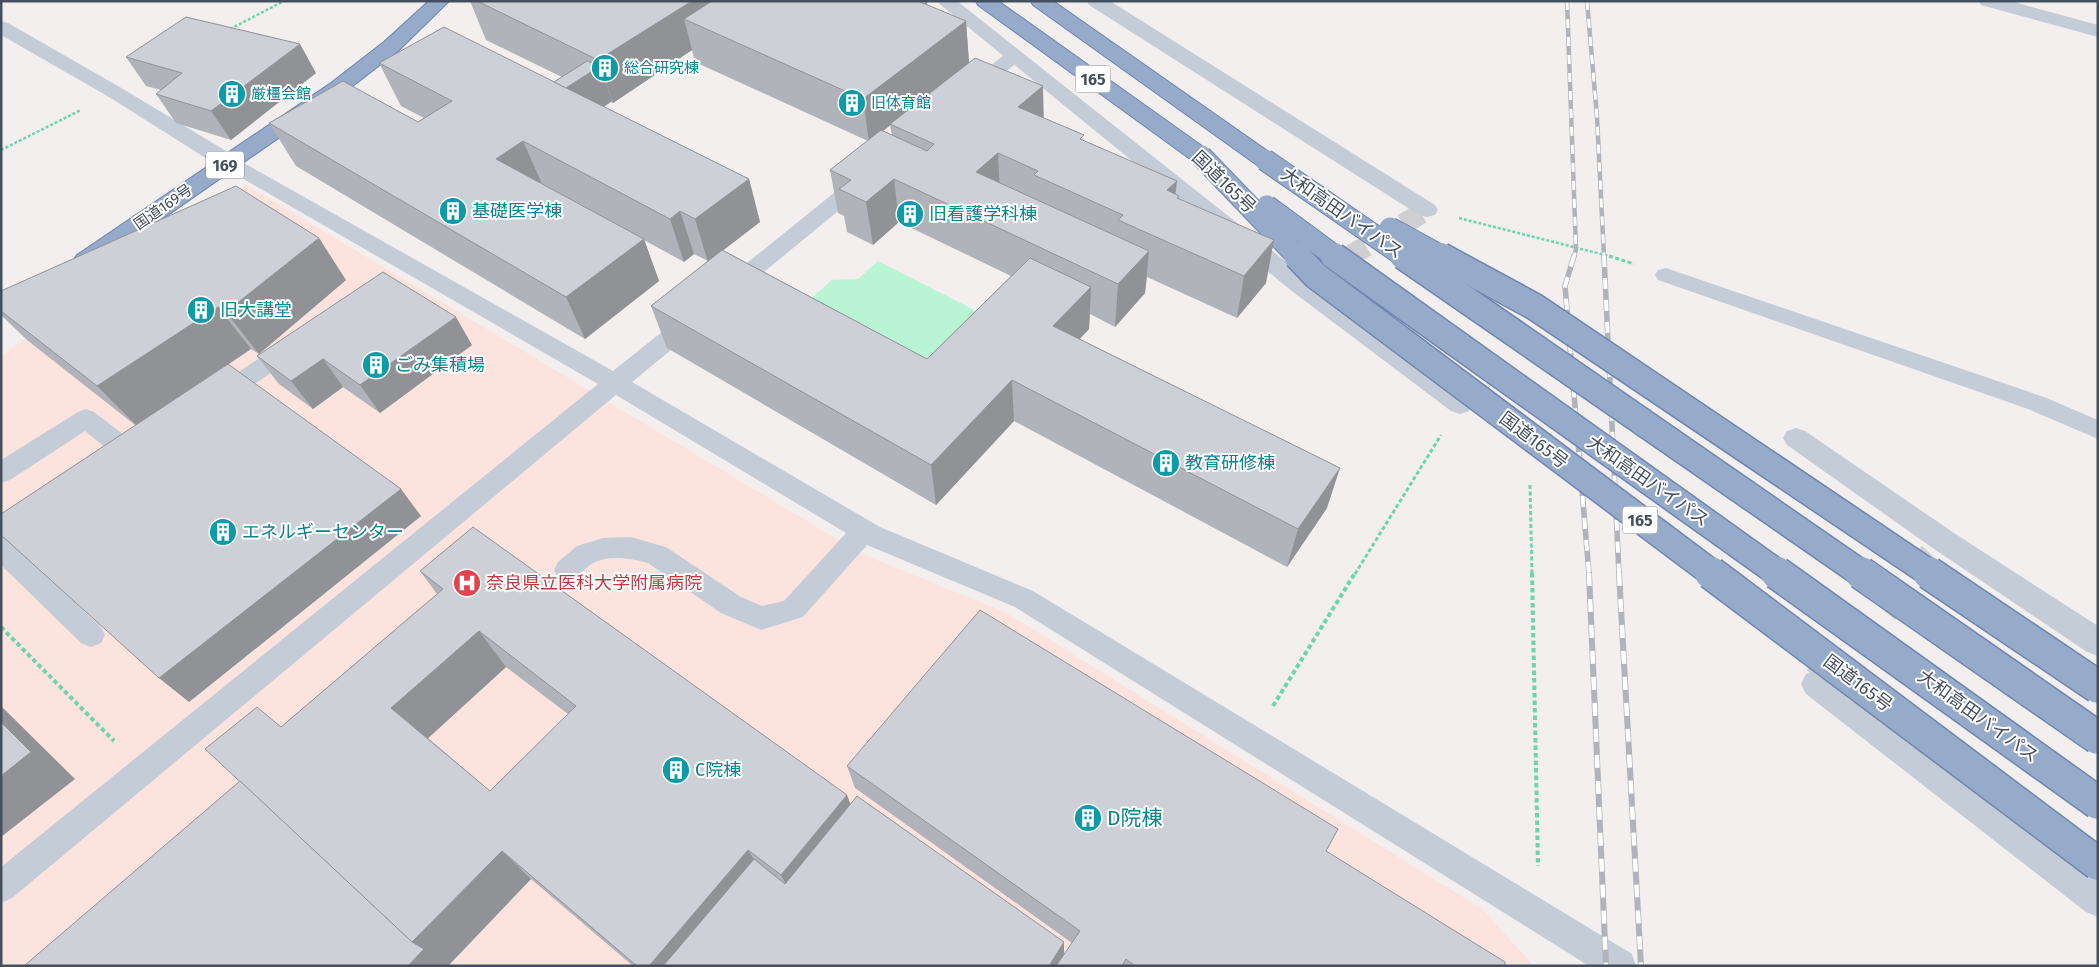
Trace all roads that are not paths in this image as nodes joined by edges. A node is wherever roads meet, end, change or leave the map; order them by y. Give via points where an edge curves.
1 (440, 1) edge
2 (945, 1) edge
3 (985, 1) edge
4 (1040, 1) edge
5 (1096, 1) edge
6 (1988, 1) edge
7 (1, 27) edge
8 (2098, 31) edge
9 (1014, 56) junction
10 (960, 100) edge
11 (1228, 133) joint
12 (1201, 156) junction
13 (1265, 160) junction
14 (228, 162) junction
15 (876, 169) edge
16 (1427, 210) road end
17 (66, 274) edge
18 (1666, 275) road end
19 (312, 334) edge
20 (614, 383) junction
21 (1460, 404) dead end
22 (197, 411) edge
23 (2098, 430) edge
24 (1796, 438) dead end
25 (156, 439) edge
26 (119, 444) junction
27 (95, 460) edge
28 (1, 473) edge
29 (48, 494) edge
30 (864, 530) junction
31 (567, 570) dead end
32 (91, 635) edge
33 (2098, 643) edge
34 (1817, 684) dead end
35 (2098, 687) edge
36 (2098, 738) edge
37 (2098, 803) edge
38 (2098, 864) edge
39 (1, 887) edge
40 (2098, 900) edge
41 (1620, 966) edge

1 - 14 highway, 国道169号 / 169 via 360,72
2 - 9 street
3 - 12 highway, 国道165号 / 165
4 - 11 highway, 国道165号 / 165
5 - 16 street
6 - 8 street
7 - 14 street
9 - 10 lane
9 - 21 street via 1301,286
11 - 13 highway, 大和高田バイパス
12 - 37 highway, 大和高田バイパス / 165, bridge via 1391,299 1909,665
12 - 38 highway, 国道165号 / 165, bridge via 1316,276
13 - 35 highway, bridge via 1535,307
13 - 36 highway, 大和高田バイパス, bridge
14 - 17 highway, 国道169号 / 169
14 - 20 lane via 403,273
15 - 20 lane
18 - 23 lane via 2036,403
19 - 22 lane
20 - 30 lane
20 - 39 lane
24 - 33 street
25 - 26 lane via 132,455
26 - 27 lane
26 - 28 lane via 86,418
29 - 32 lane via 32,505 6,541 9,556
30 - 31 lane via 793,609 761,618 731,605 657,555 644,550 614,547 595,551 586,554
30 - 41 lane via 1024,599
34 - 40 street

